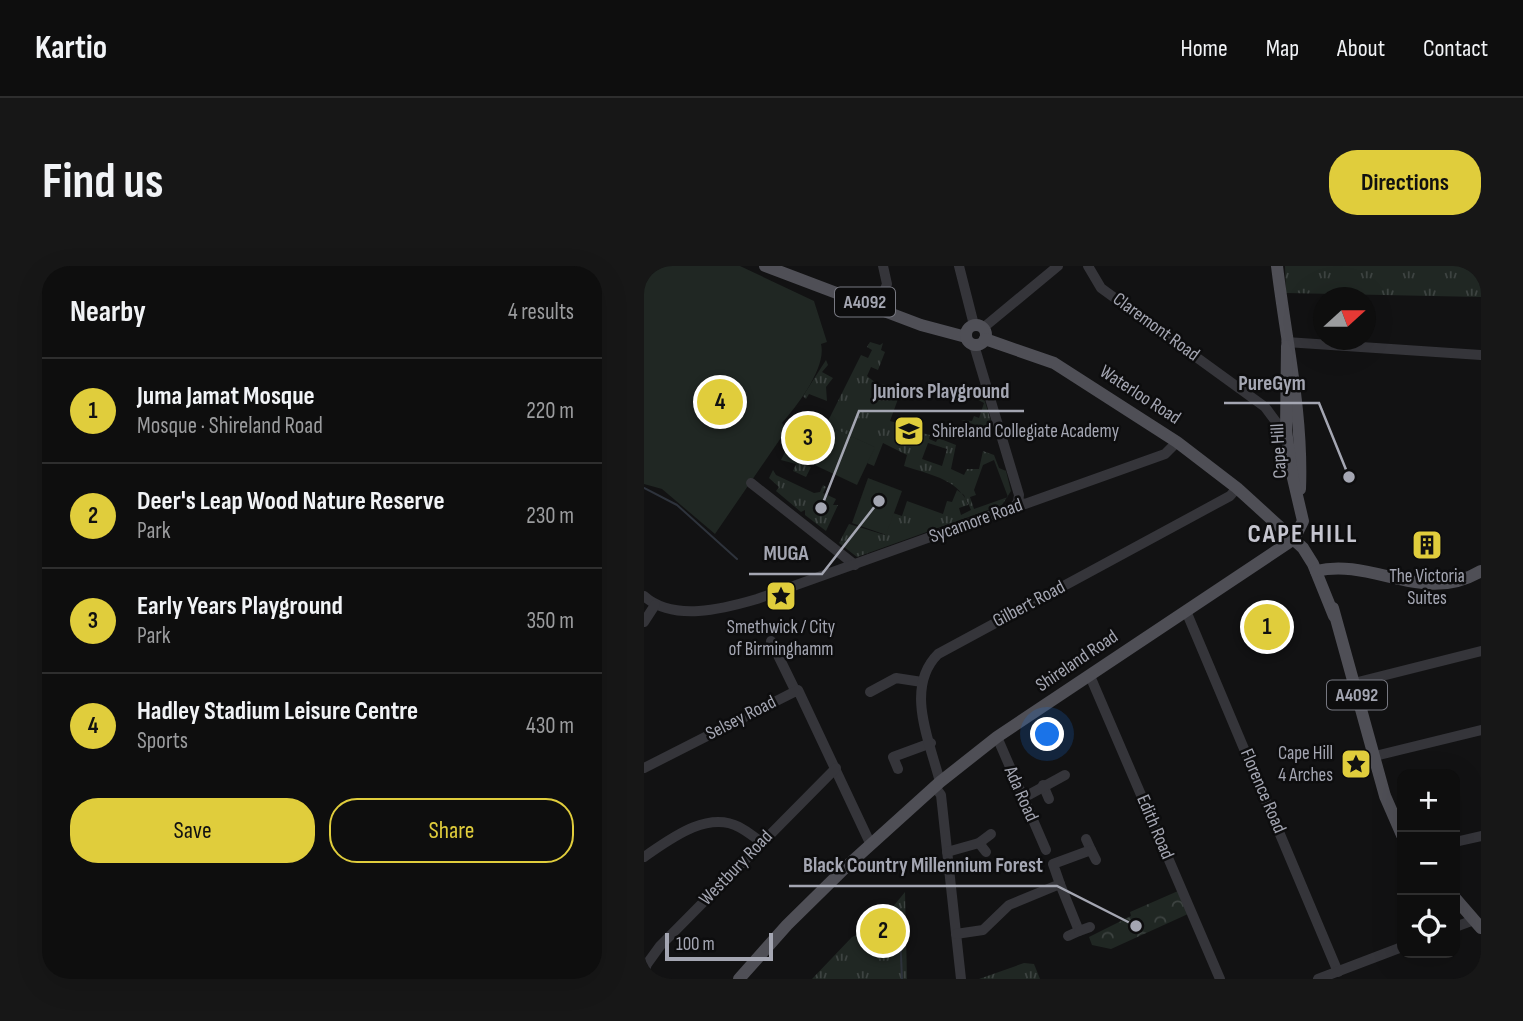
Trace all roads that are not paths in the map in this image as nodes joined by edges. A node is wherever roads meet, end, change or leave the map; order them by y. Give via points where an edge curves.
1 (765, 266) edge
2 (883, 266) edge
3 (959, 266) edge
4 (1058, 266) edge
5 (1088, 266) edge
6 (1277, 266) edge
7 (786, 270) edge
8 (878, 307) junction
9 (976, 335) junction
10 (1287, 344) junction
11 (1481, 355) edge
12 (1292, 401) junction
13 (1265, 407) junction
14 (1297, 420) junction
15 (1287, 438) junction
16 (1177, 442) junction
17 (751, 483) dead end
18 (1237, 488) junction
19 (1298, 500) junction
20 (1018, 502) junction
21 (1296, 536) junction
22 (855, 565) junction
23 (1320, 570) junction
24 (1481, 571) edge
25 (644, 596) edge
26 (655, 605) junction
27 (1186, 611) junction
28 (644, 622) edge
29 (771, 641) dead end
30 (1481, 651) edge
31 (893, 667) dead end
32 (1090, 676) junction
33 (896, 678) junction
34 (922, 682) junction
35 (1354, 682) junction
36 (796, 690) junction
37 (870, 692) dead end
38 (1481, 730) edge
39 (997, 737) junction
40 (930, 743) junction
41 (1375, 755) junction
42 (893, 757) junction
43 (882, 761) dead end
44 (644, 768) edge
45 (836, 768) junction
46 (898, 769) dead end
47 (1065, 775) dead end
48 (937, 784) junction
49 (1043, 785) junction
50 (1023, 798) junction
51 (1049, 799) dead end
52 (1401, 832) edge
53 (991, 834) dead end
54 (1481, 836) edge
55 (1460, 841) edge
56 (761, 842) junction
57 (979, 843) junction
58 (871, 845) junction
59 (947, 852) junction
60 (986, 852) dead end
61 (644, 857) edge
62 (1049, 857) junction
63 (1096, 860) dead end
64 (1060, 884) junction
65 (1460, 904) edge
66 (1478, 924) edge
67 (1460, 926) edge
68 (956, 934) junction
69 (1068, 936) dead end
70 (1397, 949) edge
71 (1338, 972) junction
72 (644, 973) edge
73 (739, 979) edge
74 (961, 979) edge
75 (1220, 979) edge
76 (1318, 979) edge

1 - 7 main road, Waterloo Road / A4092
2 - 8 street via 887,284
3 - 9 street
4 - 9 street
5 - 13 street, Claremont Road via 1101,288
6 - 10 main road, Cape Hill
7 - 8 main road, Waterloo Road / A4092
8 - 9 main road, Waterloo Road / A4092 via 921,325
9 - 16 main road, Waterloo Road / A4092 via 1054,363
9 - 20 street
10 - 11 street
10 - 12 main road, Cape Hill
12 - 13 street via 1275,409
12 - 14 main road via 1291,416
12 - 15 main road, Cape Hill
13 - 15 street, Claremont Road
14 - 15 main road
14 - 19 main road, Cape Hill
15 - 19 main road, Cape Hill
16 - 18 main road, Waterloo Road / A4092
16 - 20 street, Sycamore Road via 1165,454 1025,504
17 - 22 street
18 - 21 main road, Waterloo Road / A4092
18 - 34 street, Gilbert Road via 1230,496 938,654 929,662
19 - 21 main road, Cape Hill via 1303,521
20 - 22 street, Sycamore Road
21 - 23 main road, A4092 via 1317,554
21 - 27 main road, Shireland Road
22 - 26 street, Sycamore Road via 772,595 705,610
23 - 24 main road via 1441,585
23 - 35 main road, A4092
25 - 26 street
26 - 28 street
27 - 32 main road, Shireland Road
27 - 71 street, Florence Road
29 - 36 street
30 - 35 street
31 - 33 street
32 - 39 main road, Shireland Road
32 - 75 street, Edith Road
33 - 34 street
33 - 37 street
34 - 40 street via 919,694
35 - 41 main road, A4092
36 - 44 street, Selsey Road
36 - 45 street, Selsey Road
38 - 41 street
39 - 48 main road, Shireland Road
39 - 50 street, Ada Road
40 - 42 street
40 - 48 street
41 - 52 main road, A4092
42 - 43 street
42 - 46 street
45 - 56 street, Westbury Road
45 - 58 street, Selsey Road
47 - 49 street
48 - 58 main road, Shireland Road
48 - 59 street
49 - 50 street
49 - 51 street
50 - 62 street, Ada Road
53 - 57 street
54 - 55 street
56 - 61 street via 737,825 722,822 681,831
56 - 72 street, Westbury Road via 660,946
57 - 59 street
57 - 60 street
58 - 73 main road, Shireland Road via 797,915
59 - 68 street
62 - 63 street via 1089,845
62 - 64 street, Ada Road
64 - 68 street via 1009,905 983,930
64 - 69 street, Ada Road via 1084,929
65 - 66 main road
66 - 67 street
68 - 74 street
70 - 71 street
71 - 76 street

